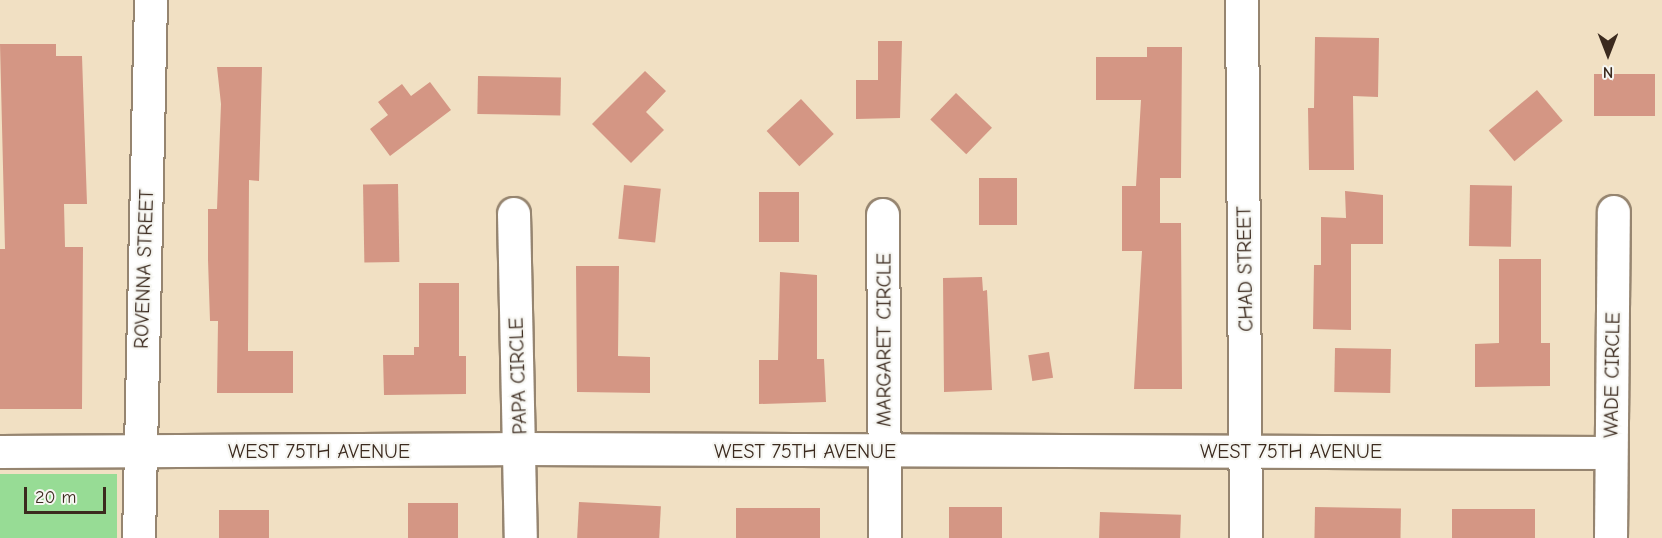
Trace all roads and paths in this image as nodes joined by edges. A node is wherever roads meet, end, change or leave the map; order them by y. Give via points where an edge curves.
1 (151, 0) edge
2 (1242, 0) edge
3 (1614, 212) dead end
4 (514, 214) dead end
5 (883, 214) dead end
6 (520, 449) junction
7 (1247, 451) junction
8 (0, 452) edge
9 (140, 452) junction
10 (884, 452) junction
11 (1611, 453) junction
12 (139, 538) edge
13 (522, 538) edge
14 (885, 538) edge
15 (1246, 538) edge
16 (1611, 538) edge

1 - 9 street, ROVENNA STREET
2 - 7 street, CHAD STREET
3 - 11 street, WADE CIRCLE
4 - 6 street, PAPA CIRCLE
5 - 10 street, MARGARET CIRCLE
6 - 9 street, WEST 75TH AVENUE
6 - 10 street, WEST 75TH AVENUE
6 - 13 street, PAPA CIRCLE
7 - 10 street, WEST 75TH AVENUE
7 - 11 street, WEST 75TH AVENUE
7 - 15 street, CHAD STREET
8 - 9 street, WEST 75TH AVENUE
9 - 12 street, ROVENNA STREET
10 - 14 street, MARGARET CIRCLE
11 - 16 street, WADE CIRCLE

